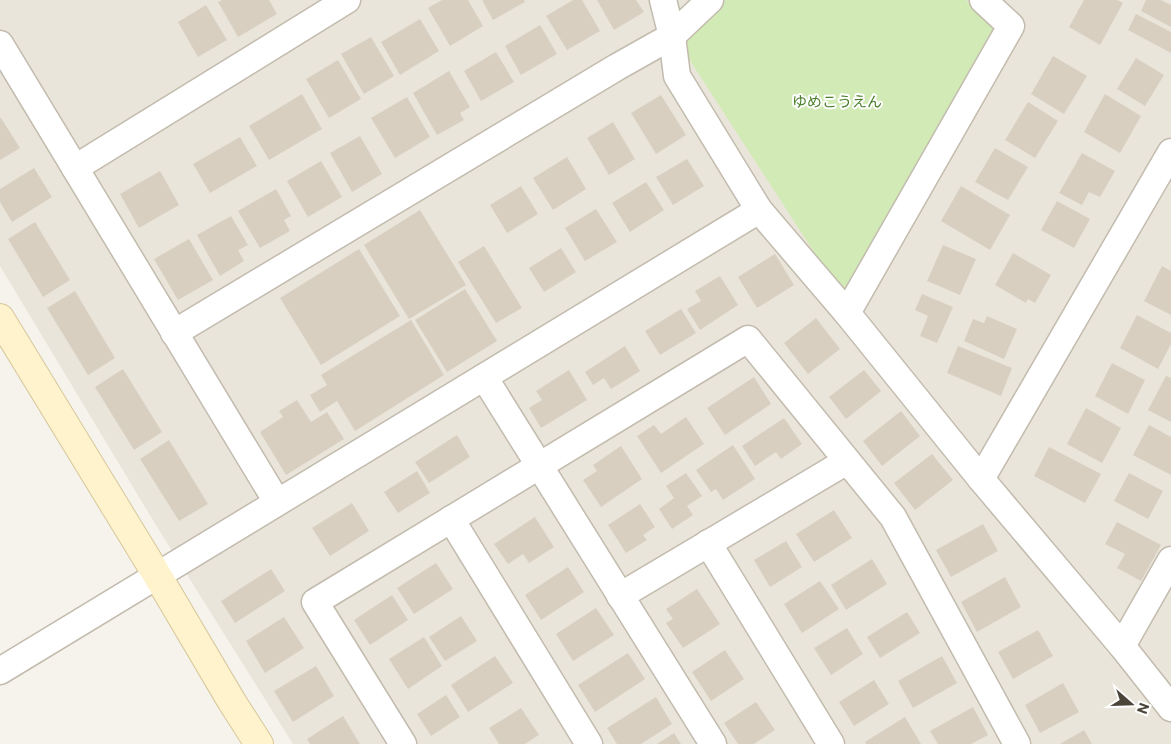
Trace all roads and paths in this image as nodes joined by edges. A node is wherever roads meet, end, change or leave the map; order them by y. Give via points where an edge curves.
1 (347, 0) edge
2 (663, 0) edge
3 (710, 0) edge
4 (983, 0) edge
5 (672, 36) junction
6 (0, 44) edge
7 (1171, 152) edge
8 (75, 168) junction
9 (759, 210) junction
10 (847, 313) junction
11 (0, 318) edge
12 (174, 333) junction
13 (484, 377) junction
14 (847, 461) junction
15 (539, 465) junction
16 (981, 479) junction
17 (277, 502) junction
18 (451, 519) junction
19 (708, 543) junction
20 (1171, 560) edge
21 (158, 575) junction
22 (620, 596) junction
23 (1122, 646) junction
24 (0, 671) edge
25 (1171, 708) edge
26 (259, 744) edge
27 (403, 744) edge
28 (589, 744) edge
29 (713, 744) edge
30 (831, 744) edge
31 (1016, 744) edge

1 - 8 street
2 - 5 street
3 - 5 street
4 - 10 street via 1011,26
5 - 9 street via 677,76
5 - 12 street
6 - 8 street
7 - 16 street
8 - 12 street
9 - 10 street
9 - 13 street
10 - 16 street
11 - 21 street
12 - 17 street
13 - 15 street
13 - 17 street
14 - 15 street via 748,339
14 - 19 street
14 - 31 street via 893,518
15 - 18 street
15 - 22 street
16 - 23 street
17 - 21 street
18 - 27 street via 314,602
18 - 28 street
19 - 22 street
19 - 30 street
20 - 23 street
21 - 24 street
21 - 26 street
22 - 29 street
23 - 25 street

